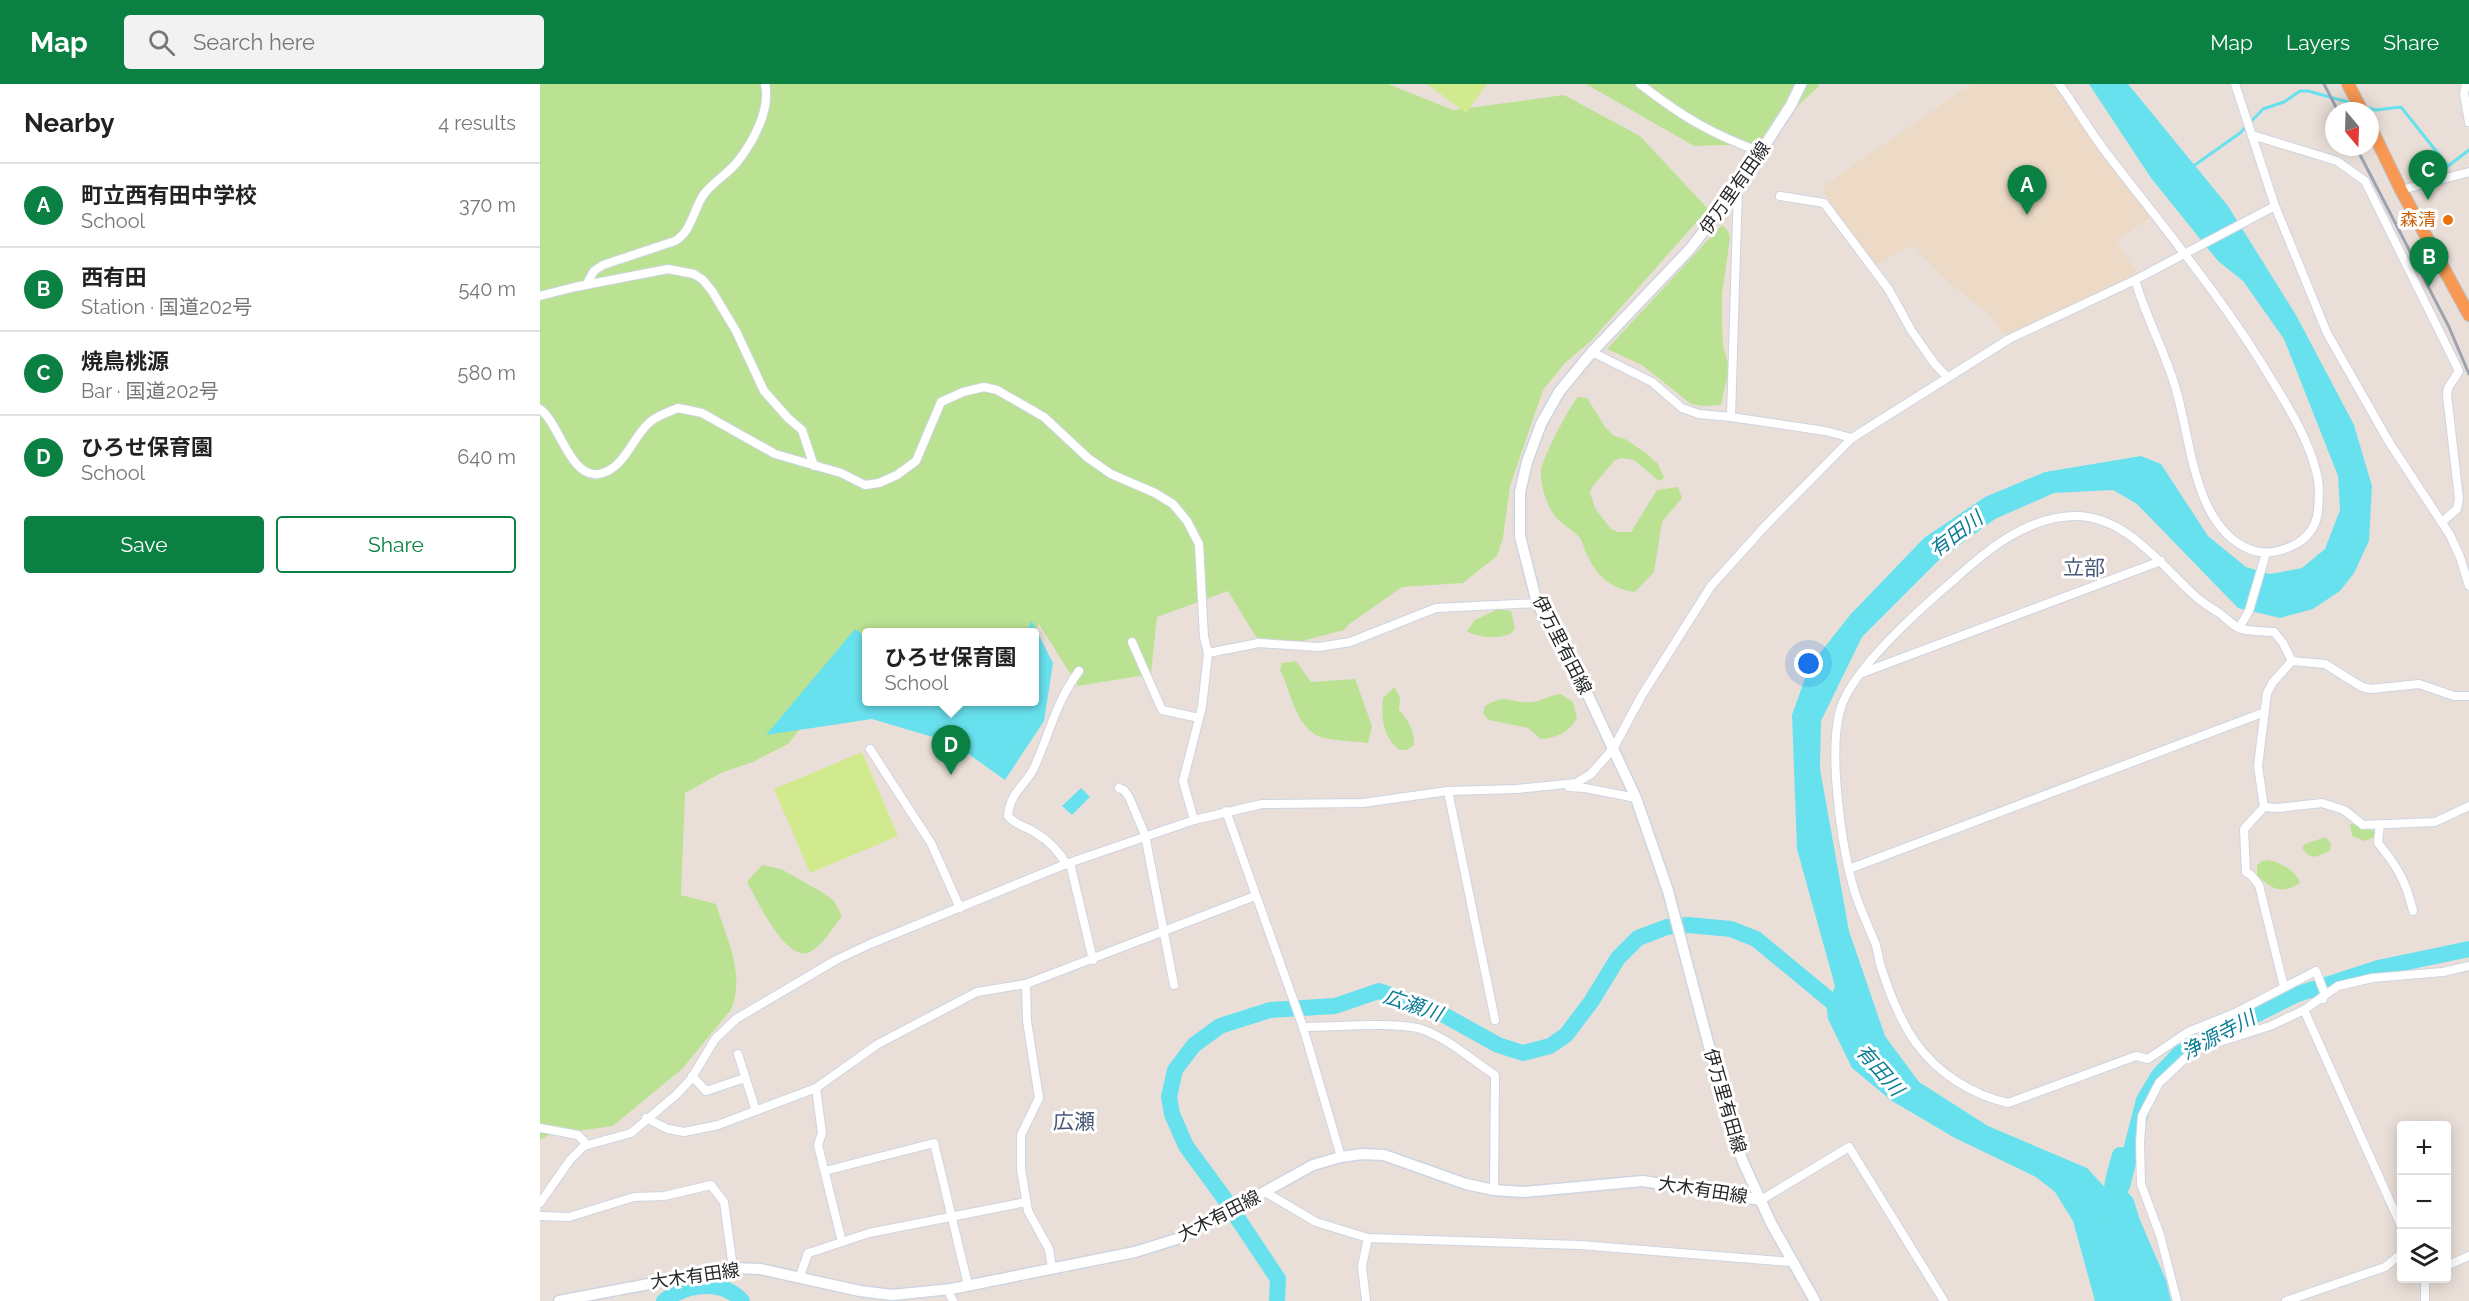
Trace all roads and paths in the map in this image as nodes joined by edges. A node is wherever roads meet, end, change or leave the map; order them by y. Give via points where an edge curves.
1 (765, 84) edge
2 (1641, 84) edge
3 (1801, 84) edge
4 (2059, 84) edge
5 (2235, 84) edge
6 (2348, 84) edge
7 (2466, 84) edge
8 (2357, 102) edge
9 (2469, 122) edge
10 (2252, 135) junction
11 (2379, 145) edge
12 (1761, 152) junction
13 (2469, 172) edge
14 (1738, 187) junction
15 (2401, 190) junction
16 (1780, 196) dead end
17 (2275, 206) junction
18 (2187, 254) junction
19 (2135, 280) junction
20 (586, 285) junction
21 (540, 296) edge
22 (2469, 315) edge
23 (1592, 352) junction
24 (1947, 377) junction
25 (540, 409) edge
26 (1731, 417) junction
27 (1852, 438) junction
28 (814, 466) junction
29 (2442, 522) junction
30 (2266, 553) junction
31 (2161, 561) junction
32 (2469, 586) edge
33 (1537, 603) junction
34 (2239, 628) junction
35 (1132, 642) dead end
36 (1208, 653) junction
37 (2292, 661) junction
38 (1079, 671) dead end
39 (1860, 674) junction
40 (2469, 696) edge
41 (2265, 712) junction
42 (1199, 718) junction
43 (870, 749) dead end
44 (1613, 749) junction
45 (1558, 786) junction
46 (1119, 788) dead end
47 (1448, 791) junction
48 (1636, 798) junction
49 (2469, 806) edge
50 (2264, 807) junction
51 (1226, 811) junction
52 (1194, 820) junction
53 (2380, 824) junction
54 (1145, 835) junction
55 (1068, 863) junction
56 (1849, 869) junction
57 (1255, 896) junction
58 (960, 908) junction
59 (2414, 911) dead end
60 (1163, 933) junction
61 (1094, 960) junction
62 (2469, 966) edge
63 (1026, 984) junction
64 (1174, 985) dead end
65 (2284, 987) junction
66 (2323, 996) junction
67 (2304, 1010) junction
68 (1494, 1020) dead end
69 (1303, 1027) junction
70 (738, 1054) dead end
71 (692, 1076) junction
72 (745, 1078) junction
73 (816, 1088) junction
74 (756, 1111) junction
75 (646, 1118) junction
76 (540, 1128) edge
77 (587, 1145) junction
78 (1341, 1157) junction
79 (825, 1171) junction
80 (1494, 1190) junction
81 (1265, 1192) junction
82 (1761, 1200) junction
83 (1026, 1202) junction
84 (540, 1203) edge
85 (951, 1215) junction
86 (540, 1216) edge
87 (2397, 1217) edge
88 (1368, 1238) junction
89 (842, 1242) junction
90 (2469, 1256) edge
91 (2397, 1257) edge
92 (1791, 1262) junction
93 (2451, 1264) edge
94 (733, 1268) junction
95 (1052, 1268) junction
96 (800, 1276) junction
97 (2424, 1283) edge
98 (968, 1285) junction
99 (951, 1295) edge
100 (559, 1301) edge
101 (1366, 1301) edge
102 (1815, 1301) edge
103 (1944, 1301) edge
104 (2177, 1301) edge
105 (2286, 1301) edge
106 (2425, 1301) edge

1 - 20 street via 761,120 737,162 703,196 686,234 603,265
2 - 12 street via 1695,123
3 - 12 main road, 伊万里有田線
4 - 18 street via 2104,149
5 - 10 street
6 - 8 highway
7 - 9 street
10 - 17 street
10 - 29 street via 2337,161 2365,181 2424,296 2459,371 2447,396 2460,499 2457,509
11 - 15 highway
12 - 14 main road, 伊万里有田線
13 - 15 street
14 - 23 main road, 伊万里有田線 via 1690,249
14 - 26 street
15 - 22 highway
16 - 24 street via 1824,203
17 - 18 street
17 - 29 street via 2327,333 2389,442
18 - 19 street
18 - 30 street via 2245,335 2300,428 2316,471 2319,493 2314,526 2299,543
19 - 24 street via 2009,339
19 - 30 street via 2175,386 2202,491 2216,524 2229,538
20 - 21 street
20 - 28 street via 668,269 694,274 703,280 736,331 764,391 802,430
23 - 26 street via 1652,382 1682,408
23 - 33 main road, 伊万里有田線 via 1559,392 1540,424 1520,492 1520,536
24 - 27 street
25 - 28 street via 575,462 598,474 621,460 648,423 678,408 702,413 775,454
26 - 27 street
27 - 44 street via 1711,586 1642,694
28 - 36 street via 865,485 879,483 916,461 941,402 984,387 997,390 1044,417 1111,474 1173,504 1187,521 1199,544
29 - 32 street
30 - 34 street via 2249,611
31 - 34 street via 2195,596
31 - 39 street
31 - 39 street via 2119,529 2097,519 2050,519 2020,531 1983,554 1883,647
33 - 36 street via 1436,608 1350,642 1319,647 1259,643
33 - 44 main road, 伊万里有田線
34 - 37 street via 2274,632
35 - 42 street via 1162,710
36 - 42 street
37 - 40 street via 2325,664 2371,689 2419,684 2454,696
37 - 41 street via 2270,687
38 - 55 street via 1064,691 1033,770 1014,793 1008,816 1048,842
39 - 56 street via 1841,708 1836,738 1839,805
41 - 50 street via 2258,766
41 - 56 street
42 - 52 street via 1183,781
43 - 58 street via 931,843
44 - 45 street via 1591,774 1576,783
44 - 48 main road, 伊万里有田線
45 - 47 street
45 - 48 street
46 - 54 street via 1129,797
47 - 51 street via 1363,803 1262,804
47 - 68 street
48 - 82 main road, 伊万里有田線 via 1668,891 1728,1118
49 - 53 street via 2435,822
50 - 53 street via 2322,803 2344,810 2363,825
50 - 65 street via 2244,829 2246,872 2259,885
51 - 52 street
51 - 57 street
52 - 54 street
53 - 59 street via 2378,843 2395,863
54 - 55 street
54 - 60 street
55 - 58 street
55 - 61 street
56 - 65 street via 1881,968 1916,1043 1953,1079 1990,1099 2008,1103 2136,1056 2148,1059 2188,1032
57 - 60 street
57 - 69 street
58 - 71 street via 836,960 736,1019 715,1039
60 - 61 street
60 - 64 street
61 - 63 street
62 - 66 street via 2372,978 2338,986
63 - 73 street via 976,992 878,1044
63 - 83 street via 1027,1021 1039,1098 1022,1135 1021,1169
65 - 66 street via 2316,971
66 - 67 street
67 - 87 street
67 - 104 street via 2270,1026 2194,1050 2158,1083 2142,1116 2142,1184
69 - 78 street
69 - 80 street via 1422,1029 1495,1075
70 - 72 street
71 - 72 street via 706,1091
71 - 75 street via 676,1095
72 - 74 street
73 - 74 street
73 - 79 street via 822,1133 818,1145
74 - 75 street via 684,1132
75 - 77 street via 631,1132
76 - 77 street via 578,1135
77 - 84 street via 570,1160
78 - 80 main road, 大木有田線 via 1384,1155
78 - 81 main road, 大木有田線 via 1313,1165
79 - 85 street via 934,1143
79 - 89 street
80 - 82 main road, 大木有田線 via 1523,1192 1643,1181
81 - 88 street via 1316,1222
81 - 95 main road, 大木有田線 via 1183,1237 1135,1252
82 - 92 main road, 大木有田線
82 - 103 street via 1849,1147
83 - 85 street
83 - 95 street via 1049,1249
85 - 89 street
85 - 98 street
86 - 94 street via 569,1217 634,1197 664,1196 711,1185 724,1202
88 - 92 street via 1580,1245
88 - 101 street via 1362,1266
89 - 96 street via 808,1253
90 - 93 street
91 - 105 street via 2385,1267
92 - 102 main road, 大木有田線
94 - 96 main road, 大木有田線
94 - 100 main road, 大木有田線
95 - 98 main road, 大木有田線
96 - 99 main road, 大木有田線 via 860,1291
97 - 106 street
98 - 99 main road, 大木有田線

